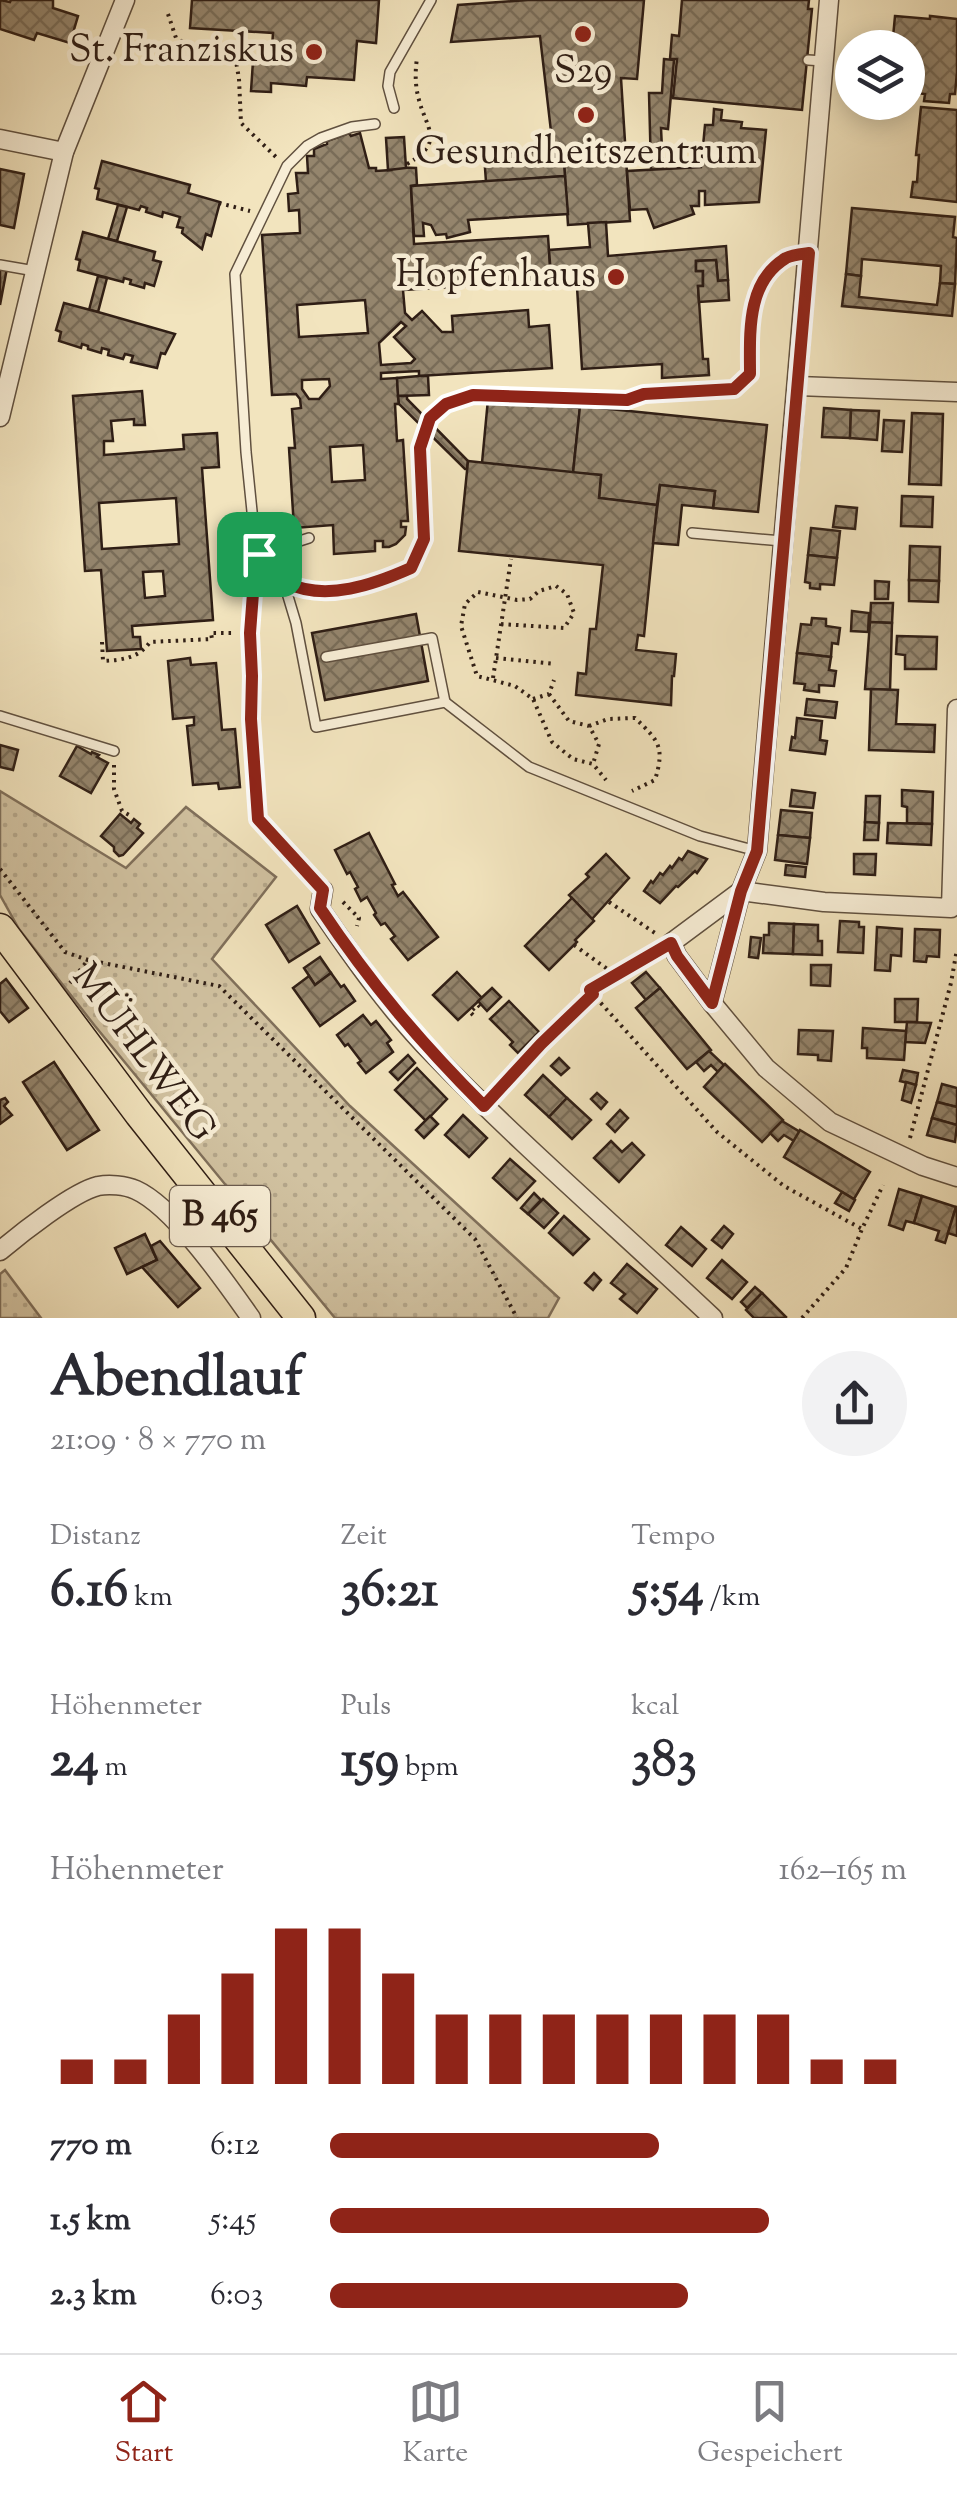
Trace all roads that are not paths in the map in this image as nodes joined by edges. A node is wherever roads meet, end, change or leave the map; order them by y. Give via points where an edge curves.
1 (125, 0) edge
2 (431, 0) edge
3 (829, 0) edge
4 (394, 108) dead end
5 (374, 124) dead end
6 (0, 139) edge
7 (64, 152) junction
8 (809, 253) junction
9 (0, 265) edge
10 (36, 271) junction
11 (798, 386) junction
12 (957, 392) edge
13 (0, 416) edge
14 (692, 533) dead end
15 (310, 538) dead end
16 (782, 541) junction
17 (259, 554) junction
18 (284, 582) junction
19 (326, 656) dead end
20 (444, 702) junction
21 (957, 708) edge
22 (0, 716) edge
23 (251, 719) road end
24 (114, 750) road end
25 (757, 851) junction
26 (323, 890) road end
27 (741, 891) junction
28 (954, 893) edge
29 (0, 928) edge
30 (712, 1003) junction
31 (957, 1177) edge
32 (2, 1245) edge
33 (251, 1318) edge
34 (301, 1318) edge
35 (713, 1318) edge

1 - 7 street
2 - 4 lane via 390,72
3 - 8 street via 816,61
5 - 17 lane via 321,138 286,166 235,274
6 - 7 street
7 - 10 street
8 - 11 street
8 - 18 lane via 787,257 760,282 750,325 750,374 734,389 627,400 473,395 446,404 430,418 420,448 424,539 411,568 377,583 320,592
9 - 10 lane
10 - 13 street
11 - 12 street
11 - 16 street
14 - 16 lane
15 - 17 lane
16 - 25 street
17 - 18 lane
17 - 23 lane via 250,633
18 - 20 lane via 316,727
19 - 20 lane via 432,638
20 - 25 lane via 529,767 700,836
21 - 28 street
22 - 24 lane
25 - 27 street
26 - 35 street via 320,908 424,1045
27 - 28 street via 950,908
27 - 30 street
27 - 30 street via 671,943
29 - 34 main road, MÜHLWEG / B 465
30 - 31 street via 766,1068 830,1122
32 - 33 street via 97,1186 136,1190 195,1244

